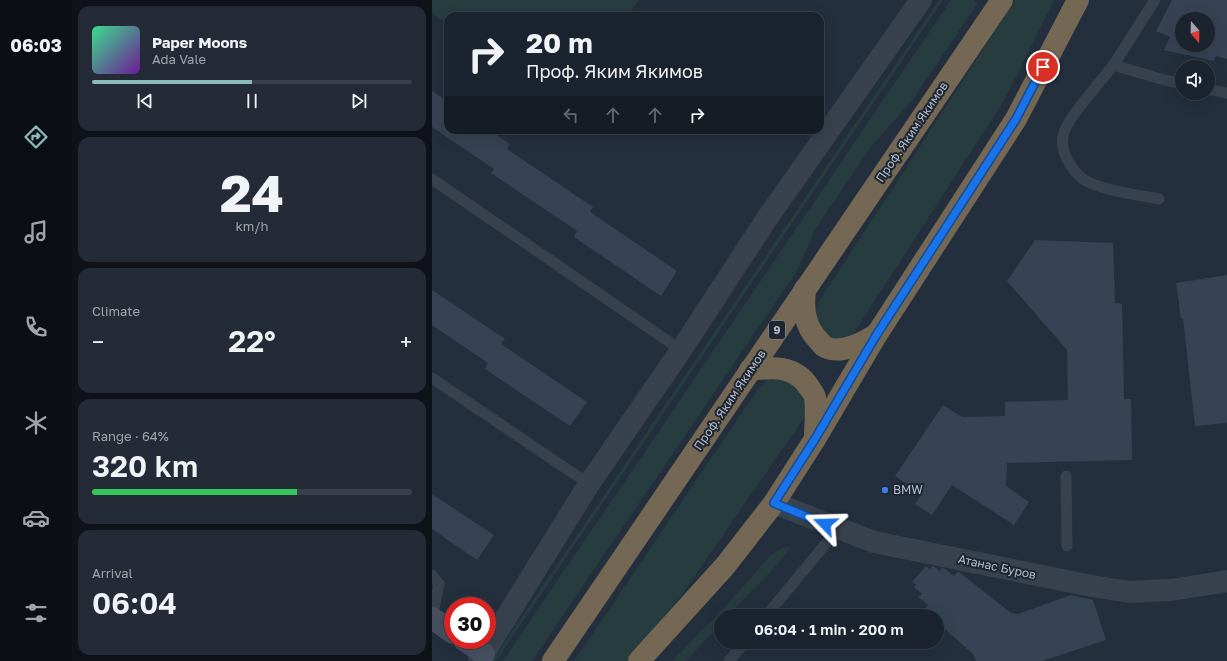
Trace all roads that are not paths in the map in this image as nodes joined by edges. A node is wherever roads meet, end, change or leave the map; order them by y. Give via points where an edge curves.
1 (921, 0) edge
2 (1002, 0) edge
3 (1078, 0) edge
4 (1154, 0) edge
5 (1113, 65) junction
6 (1175, 83) edge
7 (1215, 90) edge
8 (1227, 93) edge
9 (432, 179) edge
10 (1159, 199) dead end
11 (805, 290) junction
12 (877, 334) junction
13 (681, 350) junction
14 (750, 370) junction
15 (432, 378) edge
16 (815, 439) junction
17 (1066, 476) dead end
18 (589, 484) junction
19 (774, 503) junction
20 (838, 529) junction
21 (1067, 546) dead end
22 (432, 575) edge
23 (1227, 581) edge
24 (772, 609) edge
25 (432, 618) edge
26 (444, 627) edge
27 (474, 649) edge
28 (739, 649) edge
29 (482, 657) edge
30 (553, 661) edge
31 (639, 661) edge
32 (729, 661) edge

1 - 13 street via 768,217
2 - 11 highway, Проф. Яким Якимов / 9
3 - 12 highway via 1016,119
4 - 5 lane
5 - 6 lane
5 - 10 lane via 1069,122 1063,136 1064,154 1074,171 1096,186
7 - 8 lane
9 - 13 lane
11 - 12 highway via 806,322 814,336 825,347 836,349 853,346
11 - 14 highway, Проф. Яким Якимов / 9
12 - 16 highway
13 - 18 street
14 - 16 highway via 768,367 786,370 796,373 806,383 815,396
14 - 30 highway, Проф. Яким Якимов / 9
15 - 18 lane
16 - 19 highway
17 - 21 lane
18 - 29 street
19 - 20 street, Атанас Буров
19 - 31 highway via 724,566
20 - 23 street, Атанас Буров via 874,542 1130,592 1172,590
20 - 24 lane
22 - 25 lane via 438,584
25 - 26 street
27 - 29 street
28 - 32 lane

